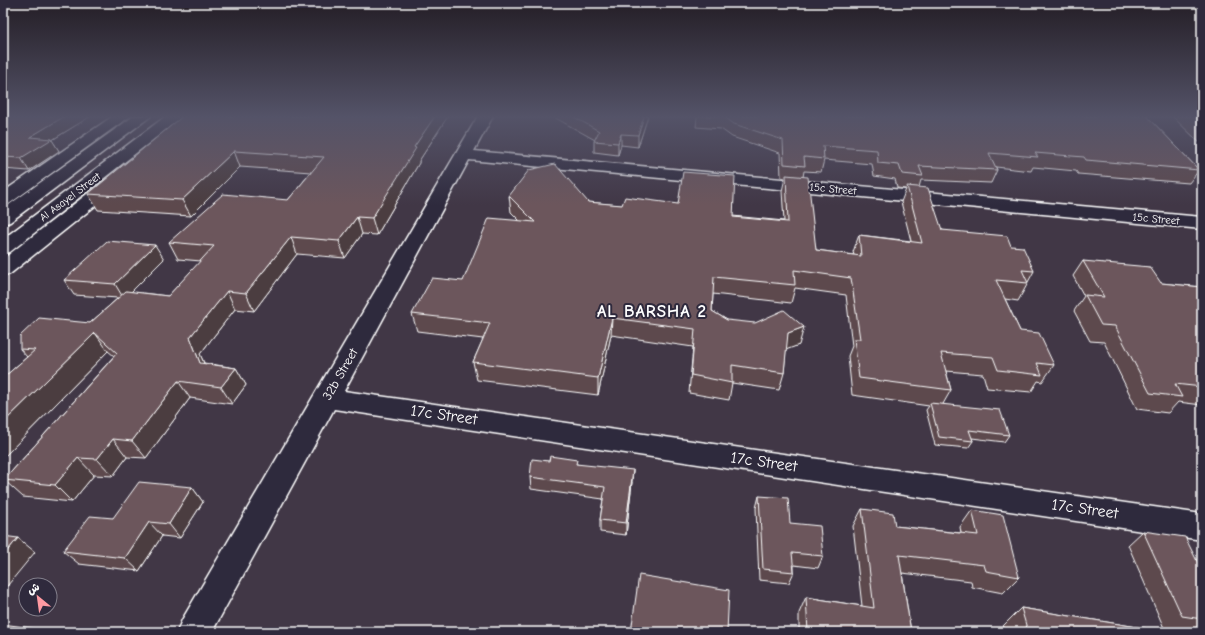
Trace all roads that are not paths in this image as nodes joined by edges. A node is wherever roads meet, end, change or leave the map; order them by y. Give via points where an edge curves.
1 (81, 146) edge
2 (103, 146) edge
3 (146, 146) edge
4 (151, 146) edge
5 (469, 146) edge
6 (464, 155) junction
7 (3, 200) edge
8 (3, 218) edge
9 (1202, 224) edge
10 (22, 234) junction
11 (45, 235) junction
12 (3, 248) edge
13 (3, 269) edge
14 (327, 398) junction
15 (1202, 527) edge
16 (194, 632) edge

1 - 7 street
2 - 8 street, Al Asayel Street
3 - 10 street, Al Asayel Street
4 - 11 street
5 - 6 street, 32b Street
6 - 9 street, 15c Street
6 - 14 street, 32b Street
10 - 11 street
10 - 12 street, Al Asayel Street
11 - 13 street
14 - 15 street, 17c Street
14 - 16 street, 32b Street

